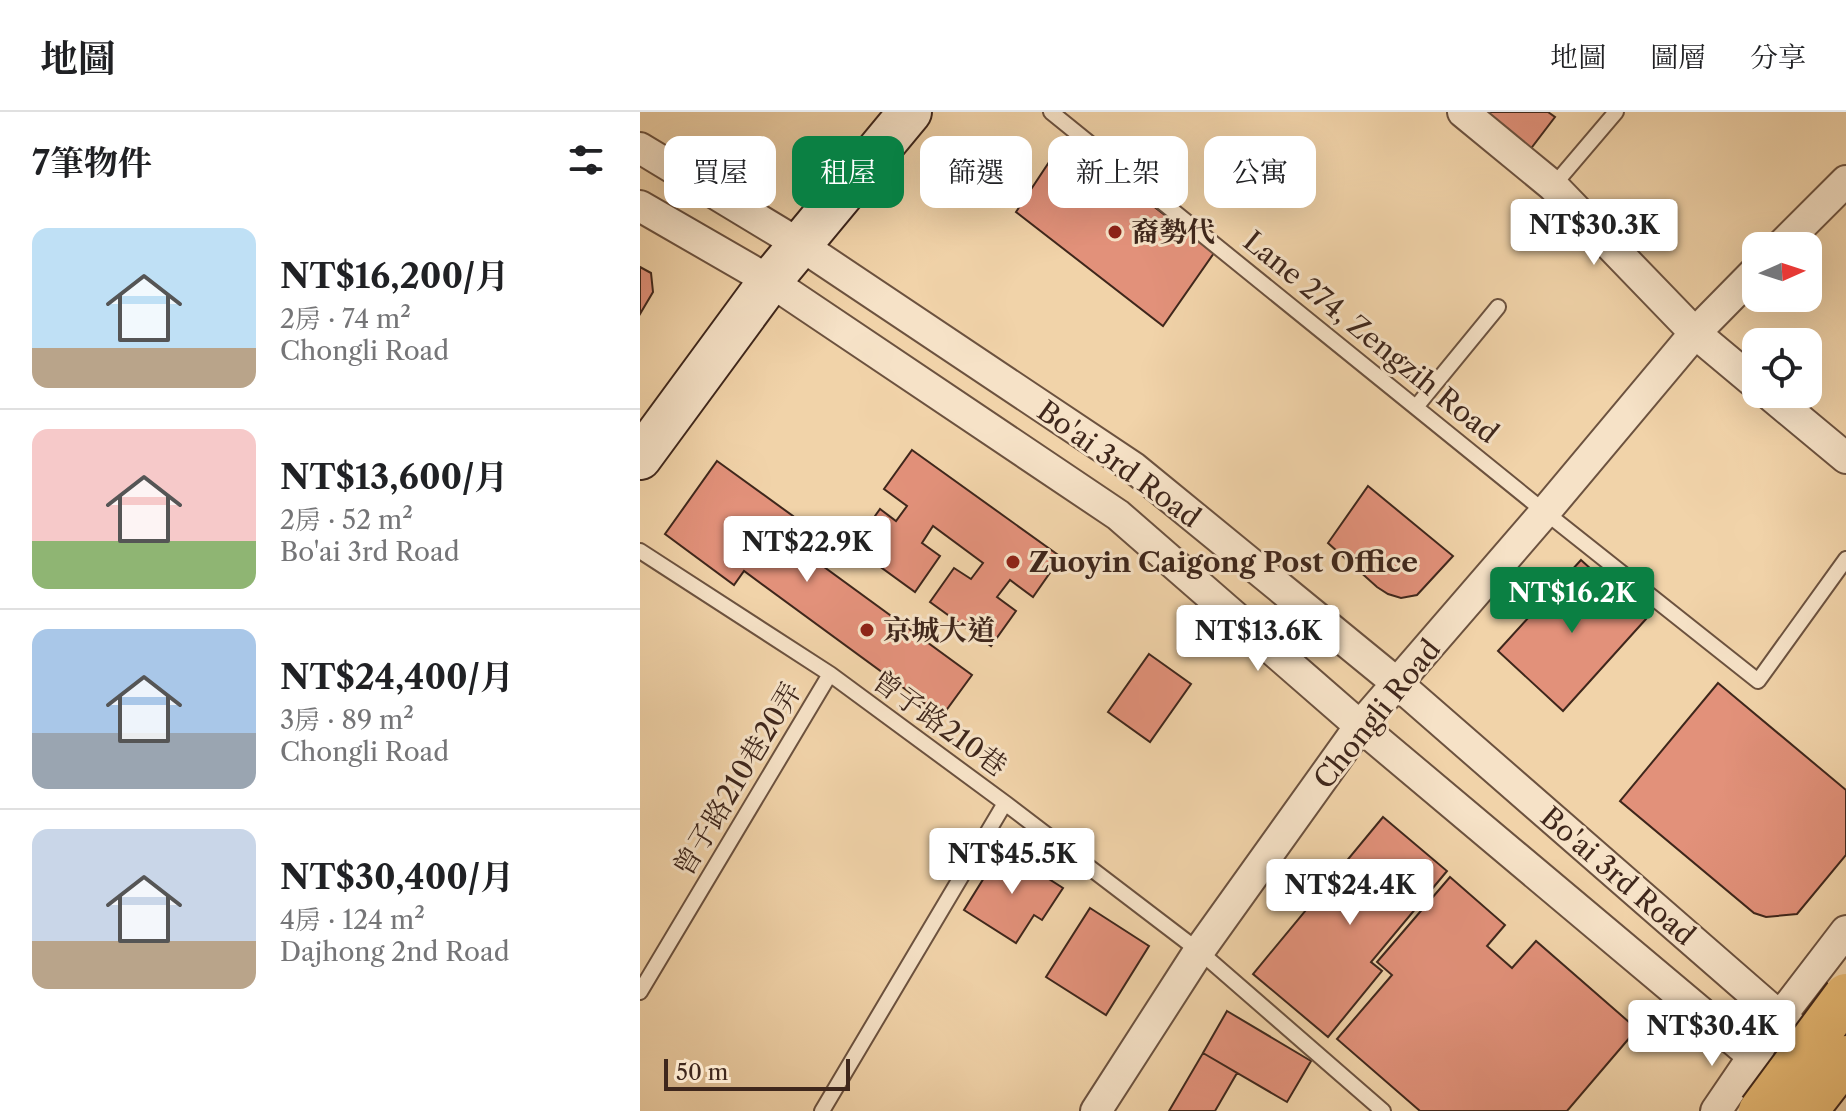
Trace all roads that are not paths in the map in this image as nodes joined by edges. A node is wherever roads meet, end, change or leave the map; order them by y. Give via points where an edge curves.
1 (910, 112) edge
2 (1051, 112) edge
3 (1463, 112) edge
4 (1616, 112) edge
5 (640, 148) edge
6 (1846, 181) edge
7 (1553, 186) junction
8 (640, 206) edge
9 (1795, 232) edge
10 (799, 244) junction
11 (770, 281) junction
12 (1742, 285) edge
13 (1498, 307) dead end
14 (1695, 333) junction
15 (1742, 372) edge
16 (1416, 407) junction
17 (1786, 408) edge
18 (640, 458) edge
19 (1846, 458) edge
20 (1545, 512) junction
21 (640, 551) edge
22 (1846, 559) edge
23 (830, 674) junction
24 (1398, 684) junction
25 (1360, 726) junction
26 (1005, 803) junction
27 (1846, 931) edge
28 (1199, 951) junction
29 (640, 992) edge
30 (1846, 996) edge
31 (1780, 1017) junction
32 (1753, 1055) junction
33 (1837, 1062) edge
34 (1800, 1105) edge
35 (822, 1111) edge
36 (1096, 1111) edge
37 (1383, 1111) edge
38 (1716, 1111) edge

1 - 10 street
2 - 16 lane, Lane 274, Zengzih Road
3 - 7 street
4 - 7 lane
5 - 10 street, Bo'ai 3rd Road
6 - 9 street
7 - 14 street
8 - 11 street, Bo'ai 3rd Road
10 - 11 street
10 - 24 street, Bo'ai 3rd Road via 1134,468
11 - 18 street
11 - 25 street, Bo'ai 3rd Road via 1118,515
12 - 14 street, Chongli Road
13 - 16 lane
14 - 15 street
14 - 20 street, Chongli Road
16 - 20 lane, Lane 274, Zengzih Road
17 - 19 street
20 - 22 lane, Lane 274, Zengzih Road via 1758,681
20 - 24 street, Chongli Road
21 - 23 lane, 曾子路210巷
23 - 26 lane, 曾子路210巷
23 - 29 lane, 曾子路210巷20弄
24 - 25 street, Chongli Road
24 - 31 street, Bo'ai 3rd Road
25 - 28 street, Chongli Road
25 - 32 street, Bo'ai 3rd Road
26 - 28 lane, 曾子路210巷
26 - 35 lane
27 - 31 street
28 - 36 street, Chongli Road
28 - 37 lane, 曾子路210巷
30 - 34 highway, bridge
31 - 32 street
31 - 33 street, Bo'ai 3rd Road
32 - 34 street, Bo'ai 3rd Road
32 - 38 street
33 - 34 highway, bridge

